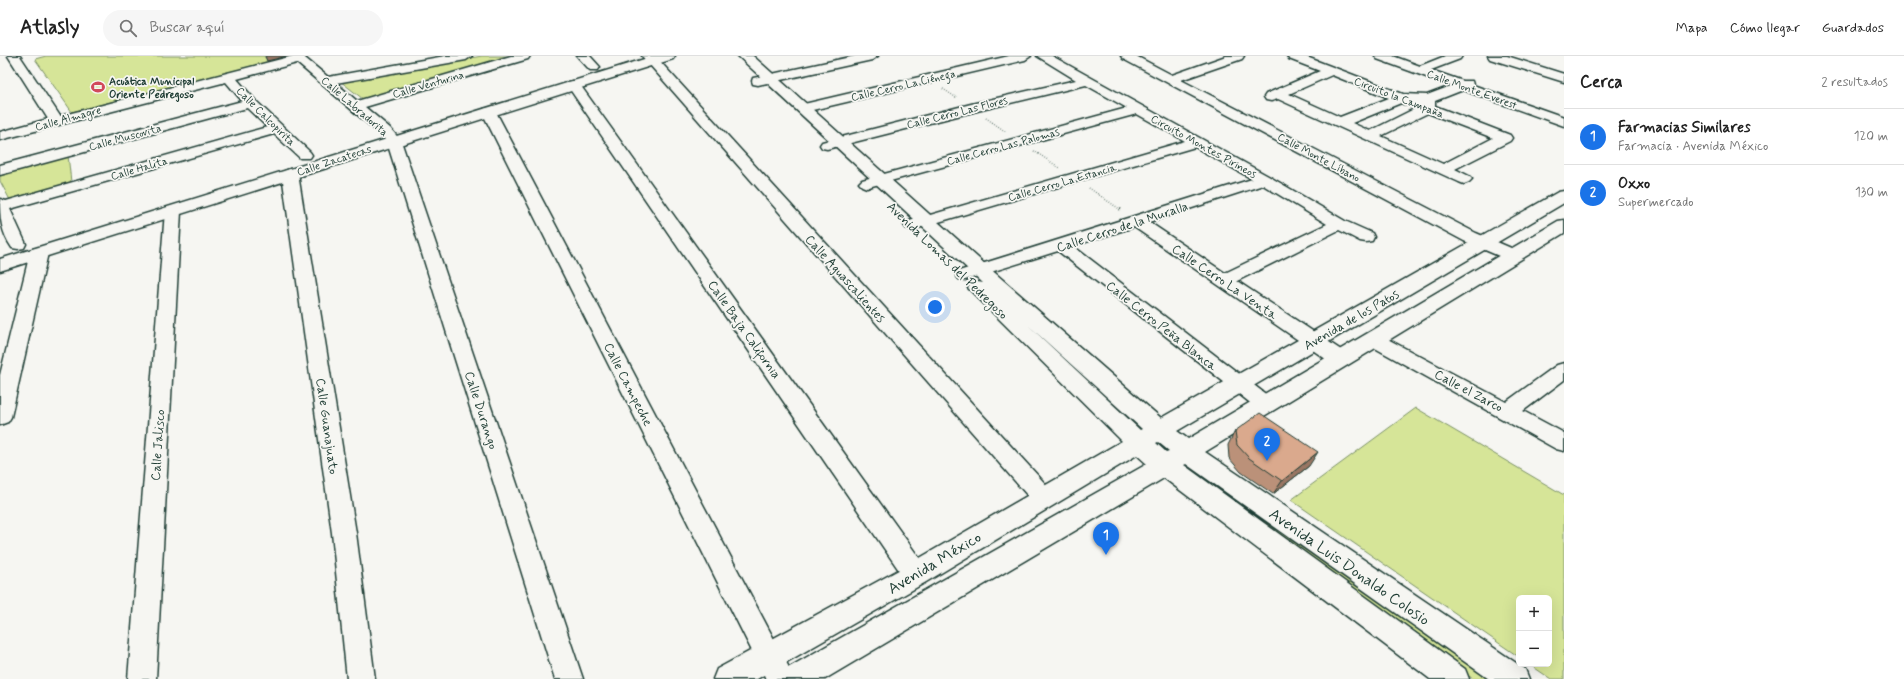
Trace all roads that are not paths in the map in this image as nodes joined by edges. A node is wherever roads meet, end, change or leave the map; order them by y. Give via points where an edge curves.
1 (14, 56) edge
2 (385, 56) edge
3 (466, 56) edge
4 (524, 56) edge
5 (629, 56) edge
6 (668, 56) edge
7 (730, 56) edge
8 (745, 56) edge
9 (817, 56) edge
10 (872, 56) edge
11 (1025, 56) edge
12 (1043, 56) edge
13 (1127, 56) edge
14 (1238, 56) edge
15 (1293, 56) edge
16 (1381, 56) edge
17 (1399, 56) edge
18 (1456, 56) edge
19 (1494, 56) edge
20 (299, 57) edge
21 (649, 58) edge
22 (588, 61) edge
23 (828, 65) junction
24 (1424, 68) junction
25 (390, 69) junction
26 (1332, 71) junction
27 (229, 77) junction
28 (1564, 78) edge
29 (1171, 79) junction
30 (764, 80) junction
31 (326, 81) junction
32 (1087, 81) junction
33 (1467, 84) junction
34 (573, 85) junction
35 (1401, 98) junction
36 (250, 103) junction
37 (1428, 104) junction
38 (355, 106) junction
39 (804, 108) junction
40 (1139, 109) junction
41 (488, 112) junction
42 (1560, 116) edge
43 (56, 121) junction
44 (1340, 122) junction
45 (276, 129) junction
46 (0, 136) edge
47 (389, 136) junction
48 (1370, 136) junction
49 (1197, 142) junction
50 (834, 144) junction
51 (305, 155) junction
52 (1444, 169) junction
53 (0, 170) edge
54 (290, 174) junction
55 (1464, 179) dead end
56 (1265, 180) junction
57 (874, 181) junction
58 (1564, 196) edge
59 (1, 206) edge
60 (173, 211) junction
61 (1138, 222) junction
62 (919, 223) junction
63 (1339, 224) junction
64 (1564, 225) edge
65 (1366, 238) dead end
66 (1484, 243) junction
67 (12, 245) joint
68 (1061, 245) junction
69 (39, 253) junction
70 (1512, 255) junction
71 (0, 265) edge
72 (972, 273) junction
73 (1224, 280) junction
74 (1373, 339) junction
75 (1313, 341) junction
76 (1340, 359) junction
77 (1564, 370) edge
78 (1237, 384) junction
79 (1265, 404) junction
80 (1509, 411) junction
81 (0, 417) edge
82 (1149, 436) junction
83 (1564, 443) edge
84 (1176, 459) junction
85 (1043, 497) junction
86 (916, 574) junction
87 (775, 668) edge
88 (142, 679) edge
89 (361, 679) edge
90 (569, 679) edge
91 (728, 679) edge
92 (797, 679) edge
93 (1454, 679) edge
94 (1514, 679) edge

1 - 43 street
2 - 25 street
3 - 25 street
4 - 38 street, Calle Venturina
5 - 22 street, Calle Zacatecas
6 - 21 street, Calle Zacatecas
7 - 30 street, Avenida Lomas del Pedregoso
8 - 30 street, Avenida Lomas del Pedregoso
9 - 23 street
10 - 23 street
11 - 39 street, Calle Cerro La Ciénega
12 - 32 street, Circuito Montes Pirineos
13 - 29 street, Calle Monte Líbano
14 - 29 street
15 - 26 street, Circuito la Campaña
16 - 24 street, Calle Monte Everest
17 - 24 street, Calle Monte Everest
18 - 24 street
19 - 28 street
20 - 27 street, Calle Almagre
20 - 31 street, Calle Labradorita
21 - 34 street, Calle Zacatecas
21 - 85 street, Calle Aguascalientes
22 - 47 street, Calle Zacatecas
23 - 30 street
24 - 33 street, Calle Monte Everest
25 - 31 street
26 - 35 street, Circuito la Campaña
26 - 44 street via 1273,96
27 - 36 street, Calle Calcopirita
27 - 43 street, Calle Almagre
29 - 66 street, Calle Monte Líbano
30 - 39 street, Avenida Lomas del Pedregoso
30 - 50 street, Avenida Lomas del Pedregoso
31 - 38 street, Calle Labradorita
32 - 40 street, Circuito Montes Pirineos
32 - 50 street, Calle Cerro Las Flores
33 - 37 street
33 - 42 street, Calle Monte Everest
34 - 41 street, Calle Zacatecas
34 - 86 street, Calle Baja California
35 - 37 street
35 - 44 street
36 - 45 street, Calle Calcopirita
36 - 53 street, Calle Muscovita
37 - 48 street
37 - 52 street, Circuito la Campaña via 1505,138
38 - 47 street, Calle Labradorita
39 - 50 street, Avenida Lomas del Pedregoso
40 - 49 street, Circuito Montes Pirineos
40 - 57 street, Calle Cerro Las Palomas
41 - 47 street, Calle Zacatecas
41 - 87 street, Calle Campeche
43 - 46 street, Calle Almagre
44 - 48 street
45 - 51 street, Calle Calcopirita
45 - 59 street, Calle Halita
47 - 51 street, Calle Zacatecas
47 - 54 street, Calle Zacatecas
47 - 90 street, Calle Durango
48 - 52 street
49 - 56 street, Circuito Montes Pirineos
49 - 62 street, Calle Cerro La Estancia
50 - 57 street, Avenida Lomas del Pedregoso
51 - 67 street, Calle Zacatecas
52 - 55 street
54 - 60 street, Calle Zacatecas
54 - 89 street, Calle Guanajuato via 344,532
56 - 61 street, Calle Cerro de la Muralla
56 - 63 street, Circuito Montes Pirineos
57 - 62 street, Avenida Lomas del Pedregoso
58 - 66 street, Avenida de los Patos
59 - 67 street
60 - 69 street, Calle Zacatecas
60 - 88 street, Calle Jalisco
61 - 68 street, Calle Cerro de la Muralla
61 - 73 street, Calle Cerro La Venta
62 - 72 street, Avenida Lomas del Pedregoso
63 - 65 street, Circuito Montes Pirineos
63 - 73 street
64 - 70 street
66 - 70 street, Calle Monte Líbano
66 - 75 street, Avenida de los Patos
68 - 72 street, Calle Cerro de la Muralla
68 - 78 street, Calle Cerro Peña Blanca
69 - 71 street, Calle Zacatecas
69 - 81 street
70 - 74 street
72 - 82 street, Avenida Lomas del Pedregoso
73 - 75 street, Calle Cerro La Venta
74 - 76 street
74 - 80 street, Calle el Zarco
75 - 76 street, Calle Cerro La Venta
75 - 78 street, Avenida de los Patos
76 - 79 street
77 - 80 street
78 - 79 street, Calle Cerro Peña Blanca
78 - 82 street, Avenida de los Patos
79 - 84 street
80 - 83 street, Calle el Zarco
82 - 84 street, Avenida Lomas del Pedregoso
82 - 85 street, Avenida México
84 - 92 street
84 - 93 street, Avenida Luis Donaldo Colosio
84 - 94 street, Avenida Luis Donaldo Colosio
85 - 86 street, Avenida México
86 - 87 street, Avenida México
87 - 91 street, Avenida México

